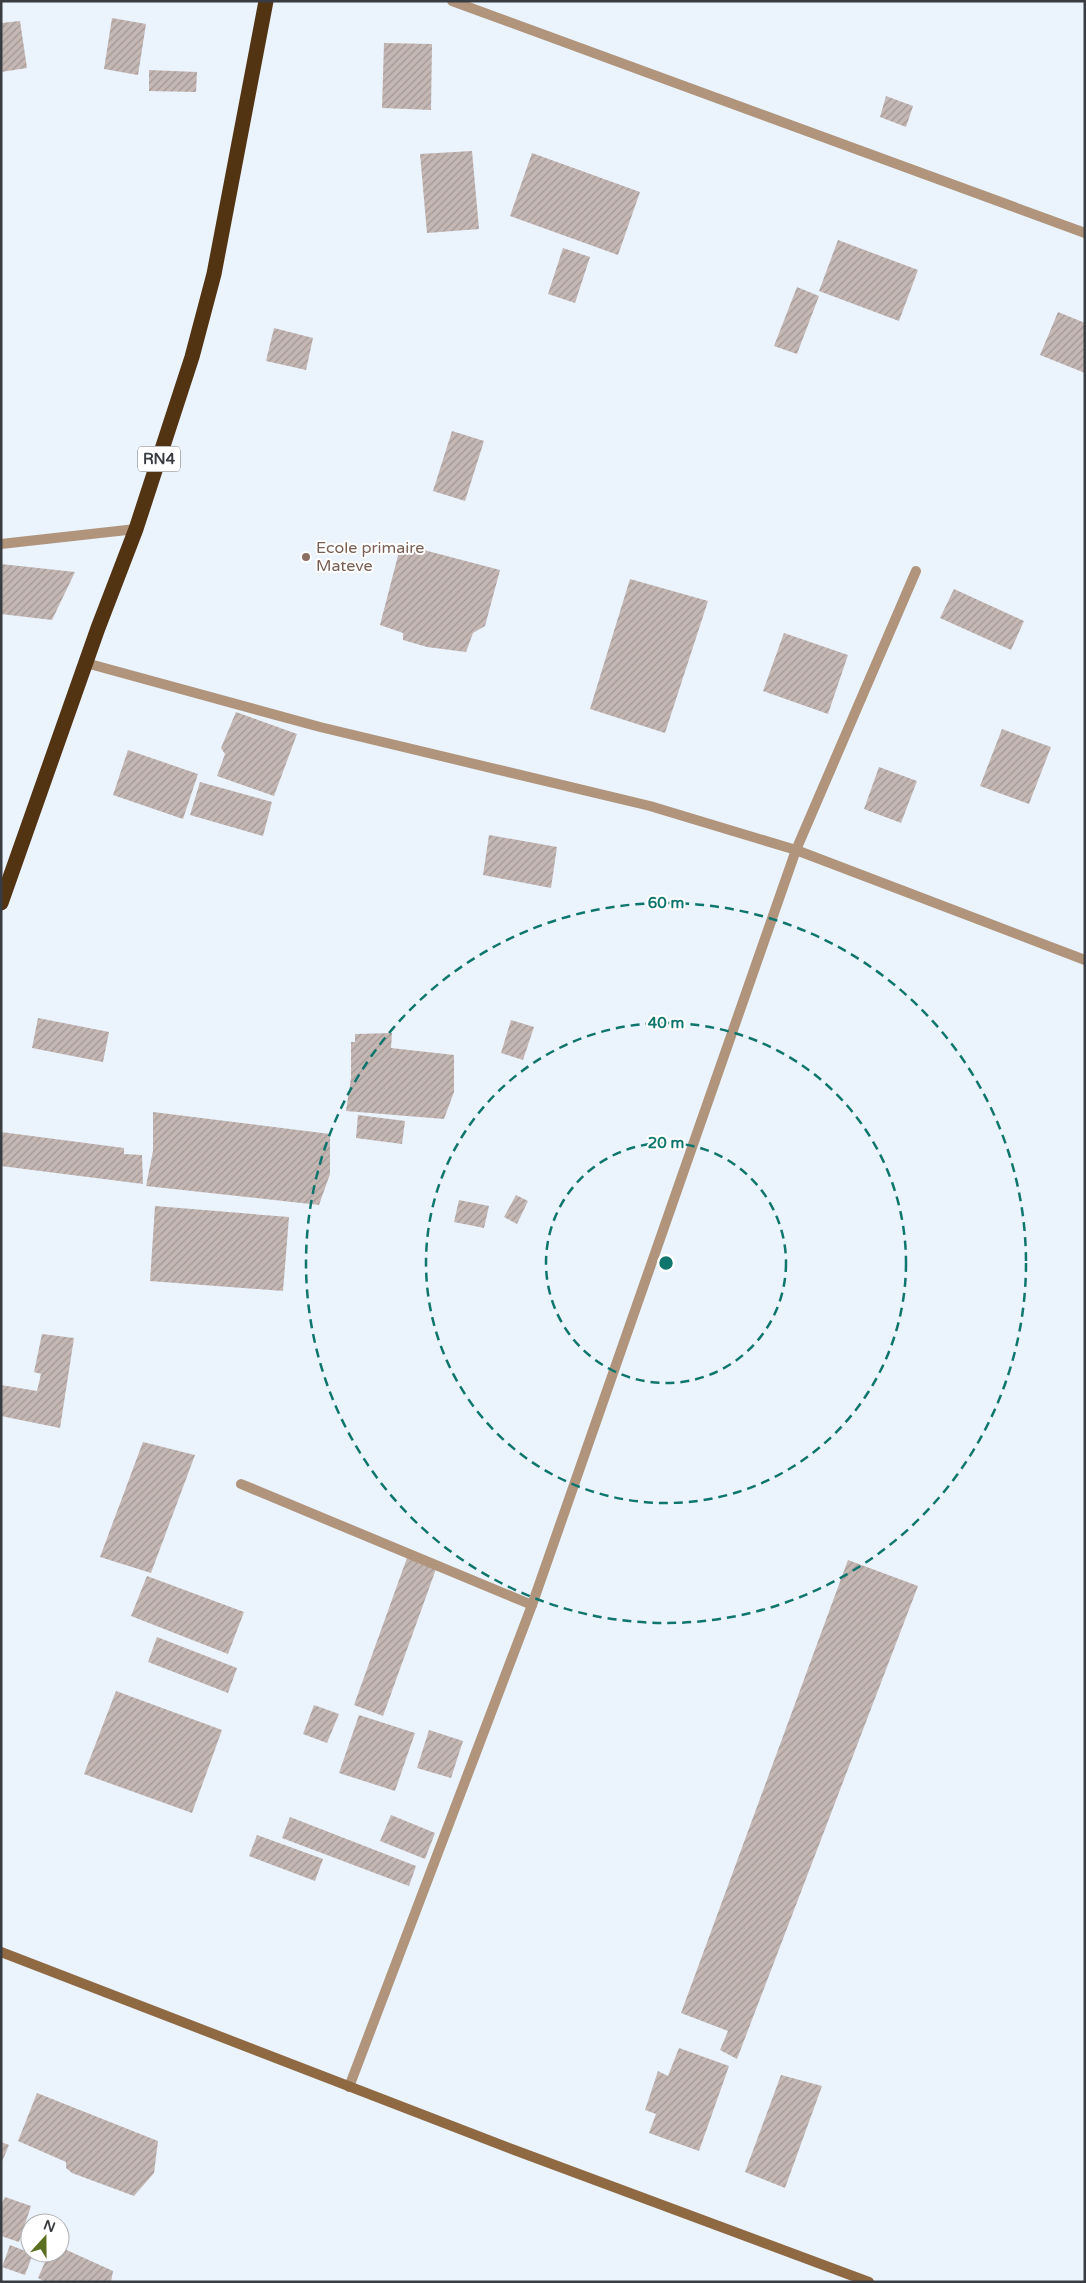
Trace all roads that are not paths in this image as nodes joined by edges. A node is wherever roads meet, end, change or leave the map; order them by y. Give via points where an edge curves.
1 (266, 1) edge
2 (452, 1) edge
3 (1085, 233) edge
4 (136, 529) junction
5 (1, 544) edge
6 (916, 571) dead end
7 (86, 663) junction
8 (796, 850) junction
9 (1, 903) edge
10 (1085, 960) edge
11 (241, 1484) dead end
12 (532, 1605) junction
13 (1, 1952) edge
14 (349, 2087) junction
15 (869, 2282) edge

1 - 4 highway, RN4 via 214,274 192,357
2 - 3 street
4 - 5 street
4 - 7 highway, RN4
6 - 8 street
7 - 8 street via 320,727 650,806
7 - 9 highway, RN4
8 - 10 street
8 - 12 street
11 - 12 street
12 - 14 street
13 - 14 street
14 - 15 street

